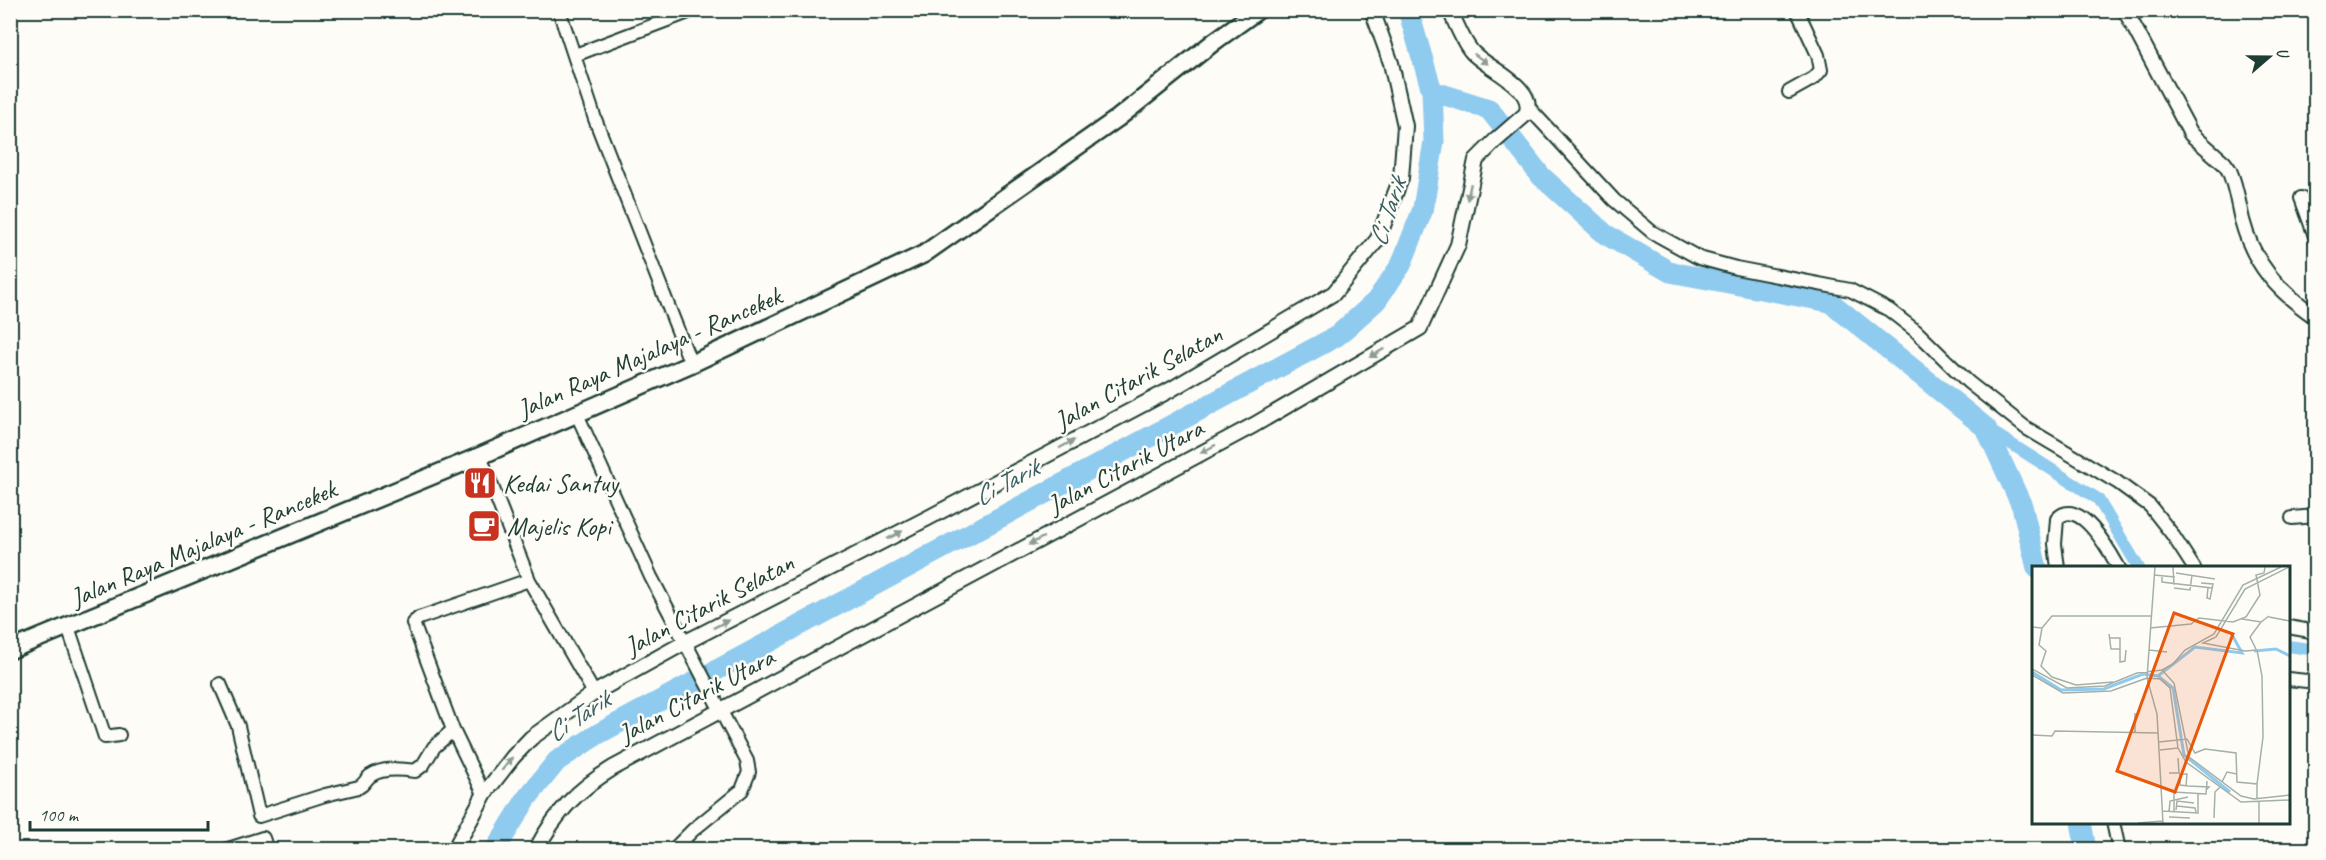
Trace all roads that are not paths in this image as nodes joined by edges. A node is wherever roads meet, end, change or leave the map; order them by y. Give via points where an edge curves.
1 (559, 10) edge
2 (694, 10) edge
3 (1258, 10) edge
4 (1372, 10) edge
5 (1450, 10) edge
6 (1797, 10) edge
7 (2125, 10) edge
8 (574, 55) junction
9 (1789, 92) dead end
10 (1528, 111) junction
11 (2301, 198) dead end
12 (2316, 239) edge
13 (2316, 317) edge
14 (691, 364) junction
15 (576, 412) junction
16 (480, 456) junction
17 (2316, 516) edge
18 (2292, 518) dead end
19 (2058, 566) edge
20 (2118, 566) edge
21 (2193, 566) edge
22 (529, 580) junction
23 (68, 627) junction
24 (2290, 627) edge
25 (2316, 632) edge
26 (686, 646) junction
27 (10, 650) edge
28 (2290, 679) edge
29 (2316, 682) edge
30 (220, 684) dead end
31 (594, 693) junction
32 (719, 707) junction
33 (453, 730) junction
34 (119, 735) dead end
35 (484, 794) junction
36 (2113, 824) edge
37 (2316, 843) edge
38 (225, 849) edge
39 (267, 849) edge
40 (454, 849) edge
41 (536, 849) edge
42 (673, 849) edge
43 (2119, 849) edge
44 (2308, 849) edge

1 - 8 street
2 - 8 street
3 - 14 main road, Jalan Raya Majalaya - Rancekek via 1118,118 924,254
26 -> 4 street, Jalan Citarik Selatan via 1170,390 1334,293 1378,239 1401,178 1406,126 1391,63
5 -> 10 street via 1472,52 1521,91 1528,101
6 - 9 street via 1821,70
7 - 13 street via 2191,134 2229,170 2247,235 2260,265 2275,284
8 - 14 street via 595,119
10 - 21 street via 1614,200 1652,232 1699,258 1850,290 1889,310 2026,428 2150,506
10 -> 32 street, Jalan Citarik Utara via 1476,160 1458,245 1420,328 1254,425
11 - 12 street
14 - 15 main road, Jalan Raya Majalaya - Rancekek
15 - 16 main road, Jalan Raya Majalaya - Rancekek
15 - 26 street
16 - 22 street
16 - 23 main road, Jalan Raya Majalaya - Rancekek
17 - 18 street
19 - 20 street via 2054,538 2057,519 2072,513 2095,532
22 - 31 street
22 - 33 street via 413,623
23 - 27 main road, Jalan Raya Majalaya - Rancekek
23 - 34 street via 105,737
24 - 25 street
26 - 31 street, Jalan Citarik Selatan
26 - 32 street
28 - 29 street
30 - 33 street via 235,716 259,816 359,787 369,777 383,772 403,768 415,771
35 -> 31 street, Jalan Citarik Selatan via 531,738
32 - 41 street, Jalan Citarik Utara via 587,784 563,807
32 - 42 street via 747,761 747,781 742,790
33 - 35 street
35 - 40 street, Jalan Citarik Selatan
36 - 43 street
37 - 44 street
38 - 39 street via 263,838

